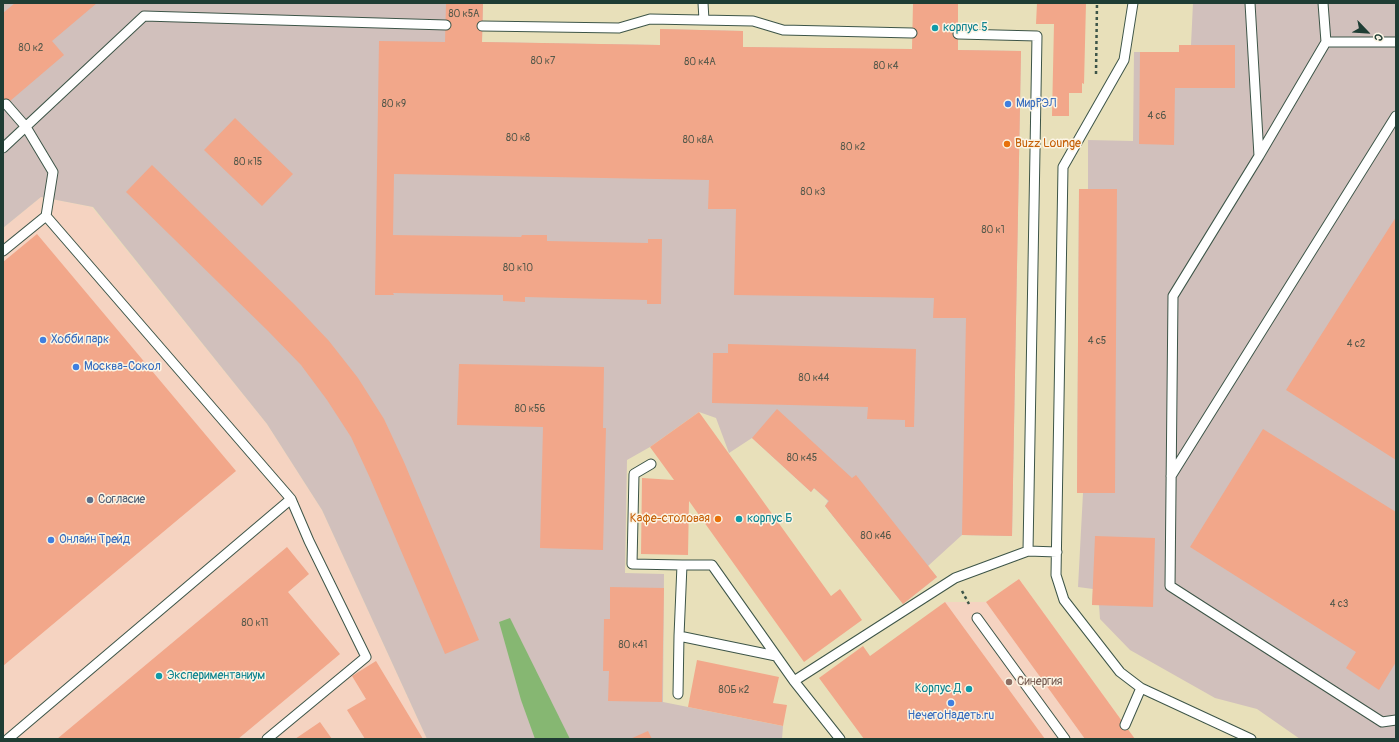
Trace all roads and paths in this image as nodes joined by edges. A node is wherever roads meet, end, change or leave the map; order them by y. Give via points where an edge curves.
1 (704, 3) edge
2 (1097, 3) edge
3 (1133, 3) edge
4 (1250, 3) edge
5 (1323, 3) edge
6 (704, 20) junction
7 (446, 25) dead end
8 (482, 26) dead end
9 (912, 33) dead end
10 (958, 34) dead end
11 (1326, 42) junction
12 (1396, 42) edge
13 (1096, 81) dead end
14 (6, 104) dead end
15 (1396, 116) edge
16 (26, 127) junction
17 (3, 148) edge
18 (1259, 156) junction
19 (46, 216) junction
20 (3, 251) edge
21 (651, 464) dead end
22 (1171, 476) junction
23 (291, 499) junction
24 (1028, 551) junction
25 (1057, 552) junction
26 (682, 565) junction
27 (955, 578) junction
28 (977, 618) joint
29 (678, 636) junction
30 (776, 656) junction
31 (794, 681) junction
32 (1141, 688) junction
33 (678, 694) dead end
34 (1396, 720) edge
35 (1125, 725) dead end
36 (8, 739) edge
37 (266, 739) edge
38 (840, 739) edge
39 (1065, 739) edge
40 (1251, 739) edge

1 - 6 lane
2 - 13 path
3 - 25 lane via 1124,60 1063,167
4 - 18 lane
5 - 11 lane
6 - 8 lane via 650,19 619,28
6 - 9 lane via 753,20 783,30
7 - 16 lane via 144,16
10 - 24 lane via 1037,36
11 - 12 lane
11 - 18 lane
14 - 16 lane
15 - 22 lane
16 - 17 lane
16 - 19 lane via 53,172
18 - 22 lane via 1173,296
19 - 20 lane
19 - 23 lane
21 - 26 lane via 634,474 632,564
22 - 34 lane via 1170,586 1382,722
23 - 36 lane
23 - 37 lane via 366,657
24 - 25 lane
24 - 27 lane
25 - 32 lane via 1056,575 1064,600 1120,672
26 - 29 lane
26 - 30 lane via 712,565
27 - 28 path
27 - 31 lane
28 - 39 lane
29 - 30 lane
29 - 33 lane
30 - 31 lane
31 - 38 lane
32 - 35 lane
32 - 40 lane

